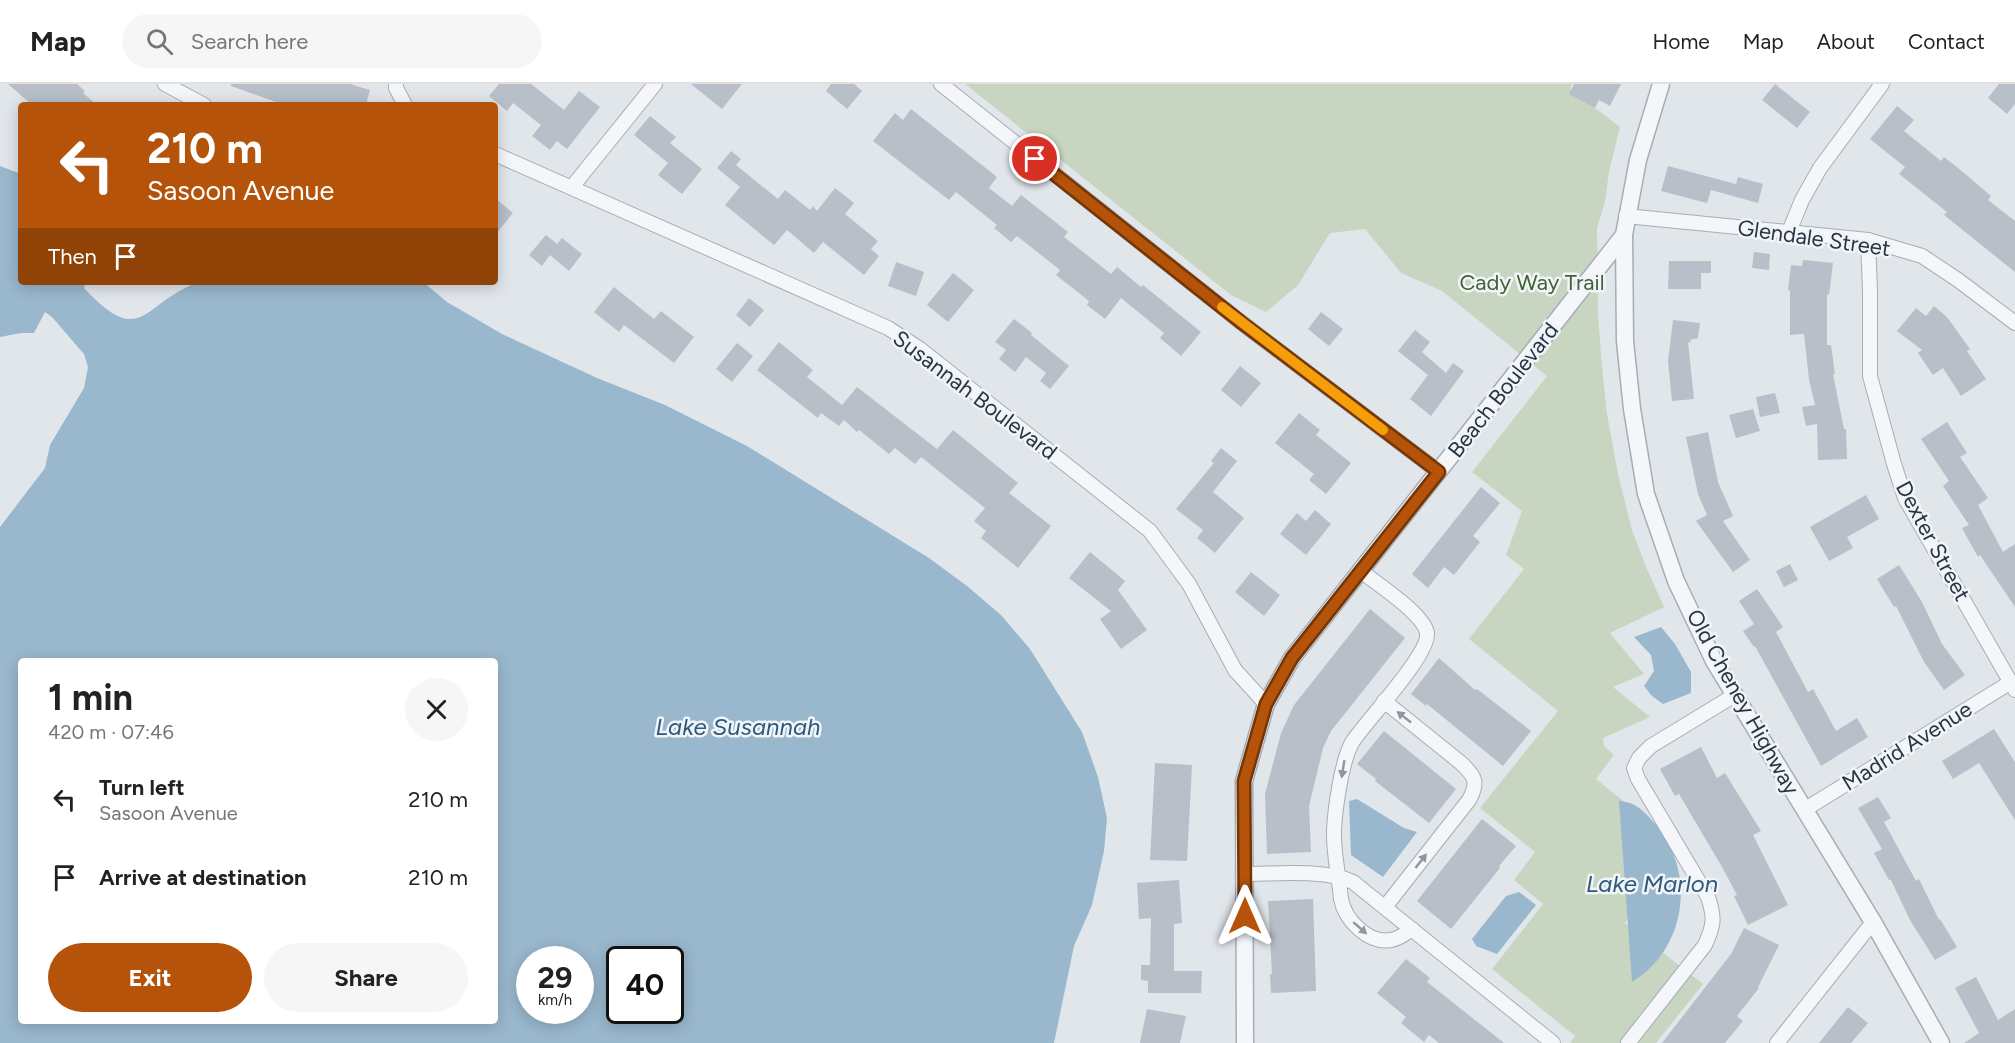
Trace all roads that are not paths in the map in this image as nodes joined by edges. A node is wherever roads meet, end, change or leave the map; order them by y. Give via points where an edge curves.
1 (165, 84) edge
2 (396, 84) edge
3 (655, 84) edge
4 (941, 84) edge
5 (1661, 84) edge
6 (1882, 84) edge
7 (198, 102) edge
8 (403, 102) edge
9 (498, 155) edge
10 (572, 187) junction
11 (1626, 216) junction
12 (1789, 232) junction
13 (1624, 235) junction
14 (1868, 240) junction
15 (2015, 323) edge
16 (1439, 472) junction
17 (1361, 571) junction
18 (2013, 686) edge
19 (1735, 695) junction
20 (1384, 701) junction
21 (1266, 704) junction
22 (1804, 810) junction
23 (1245, 874) junction
24 (1339, 877) junction
25 (1385, 907) junction
26 (1873, 922) junction
27 (1412, 929) junction
28 (1245, 1043) edge
29 (1553, 1043) edge
30 (1628, 1043) edge
31 (1778, 1043) edge
32 (1941, 1043) edge

1 - 7 street
2 - 8 street
3 - 10 street
4 - 16 street via 1242,323
5 - 11 street, Old Cheney Highway
6 - 12 street via 1820,168
9 - 10 street, Susannah Boulevard
10 - 21 street, Susannah Boulevard via 888,328 920,349 1150,531 1189,584 1234,670
11 - 12 street, Glendale Street
11 - 13 street, Old Cheney Highway
12 - 14 street, Glendale Street
13 - 16 street, Beach Boulevard
13 - 19 street, Old Cheney Highway via 1625,341 1646,494 1676,581 1714,661
14 - 15 street, Glendale Street via 1922,256
14 - 18 street, Dexter Street via 1870,376 1905,498
16 - 17 street, Beach Boulevard
17 - 20 street via 1421,618 1426,630 1427,640 1418,657
17 - 21 street, Beach Boulevard via 1292,658
18 - 22 street, Madrid Avenue
19 - 22 street, Old Cheney Highway
19 - 30 street via 1651,746 1634,768 1708,897 1713,927 1705,945
20 -> 24 street via 1344,760 1334,831
25 -> 20 street via 1469,800 1475,780 1461,763
21 - 23 street, Beach Boulevard via 1244,781
22 - 26 street, Old Cheney Highway
23 - 24 street
23 - 28 street, Beach Boulevard
24 - 25 street via 1353,882
24 -> 27 street via 1342,908 1368,936 1393,940
25 - 27 street
26 - 31 street
26 - 32 street, Old Cheney Highway
27 - 29 street

